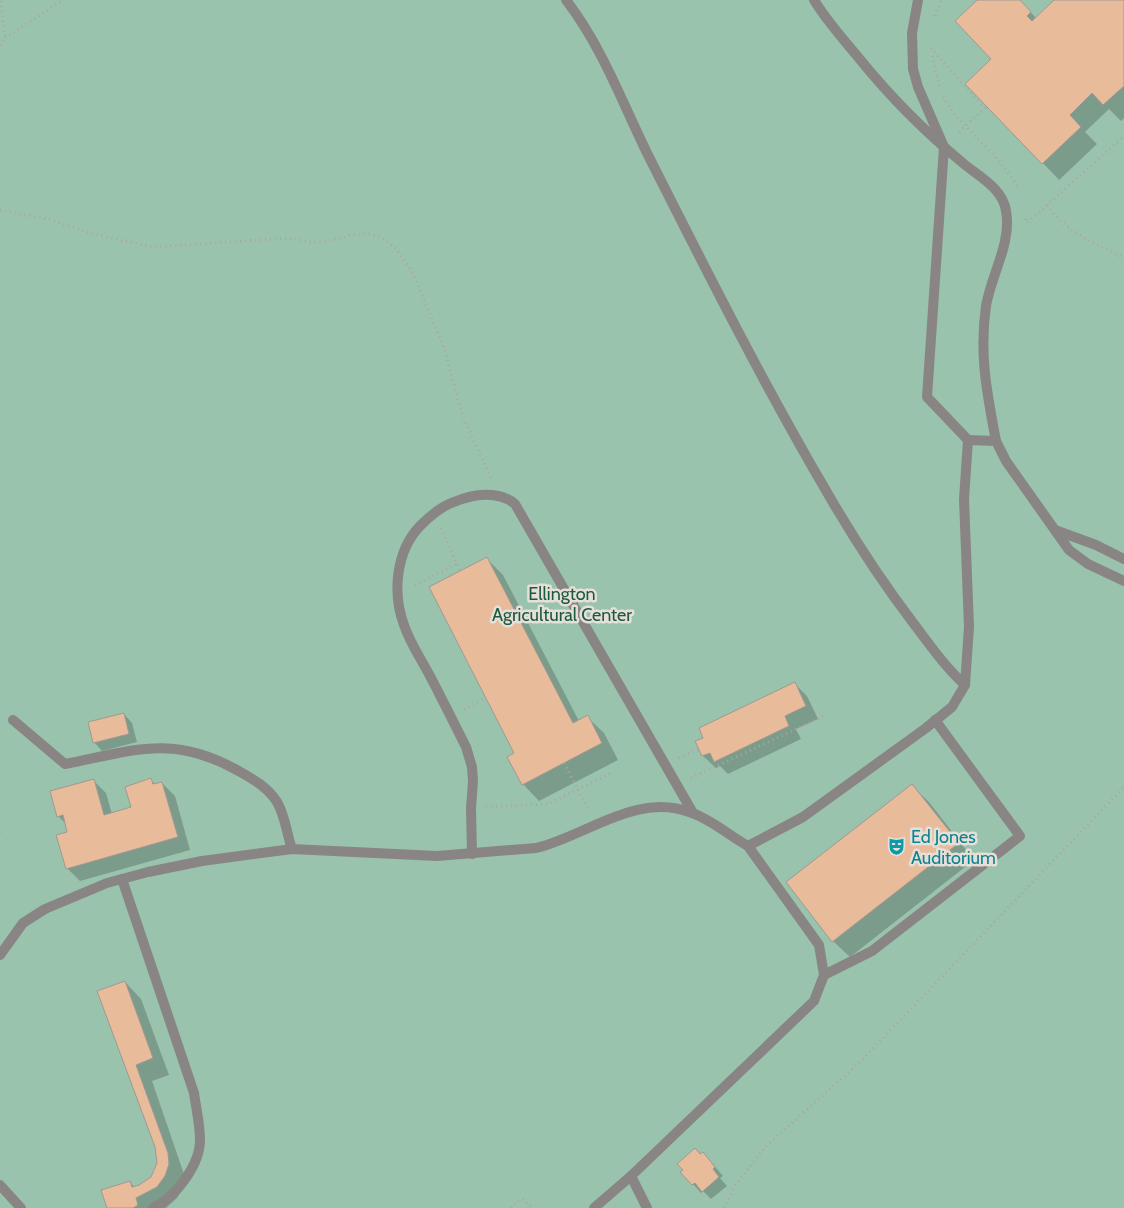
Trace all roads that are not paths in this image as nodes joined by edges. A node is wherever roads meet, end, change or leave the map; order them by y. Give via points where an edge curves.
1 (566, 0) edge
2 (814, 0) edge
3 (918, 0) edge
4 (944, 147) junction
5 (968, 440) junction
6 (996, 441) junction
7 (1055, 530) junction
8 (1124, 559) edge
9 (1124, 581) edge
10 (965, 685) junction
11 (13, 720) dead end
12 (935, 720) junction
13 (693, 813) junction
14 (748, 846) junction
15 (292, 849) junction
16 (472, 854) junction
17 (122, 879) junction
18 (0, 955) edge
19 (824, 974) junction
20 (632, 1176) junction
21 (0, 1185) edge
22 (21, 1208) edge
23 (153, 1208) edge
24 (594, 1208) edge
25 (647, 1208) edge

1 - 10 street via 582,21 614,81 730,316 848,530 878,577 950,671
2 - 4 street via 896,103
3 - 4 street via 912,33 913,69
4 - 5 street via 926,389 931,403
4 - 6 street via 998,191 1006,210 1007,229 986,304 982,346
5 - 6 street
5 - 10 street via 964,499 969,627
6 - 7 street via 1006,461
7 - 8 street
7 - 9 street via 1068,550 1088,564
10 - 12 street via 952,707
11 - 15 street via 65,764 163,748 202,753 218,760 257,781 277,803
12 - 14 street via 803,817
12 - 19 street via 1020,836 872,951
13 - 14 street
13 - 16 street via 651,807 622,814 550,844
13 - 16 street via 515,504 491,495 463,498 450,503 415,531 406,545 397,594 404,626 466,747 472,767
14 - 19 street via 819,945
15 - 16 street via 437,856
15 - 17 street via 202,861
17 - 18 street via 33,915 20,926
17 - 23 street via 194,1093 200,1142 184,1179 169,1197
19 - 20 street via 814,1001
20 - 24 street
20 - 25 street
21 - 22 street

